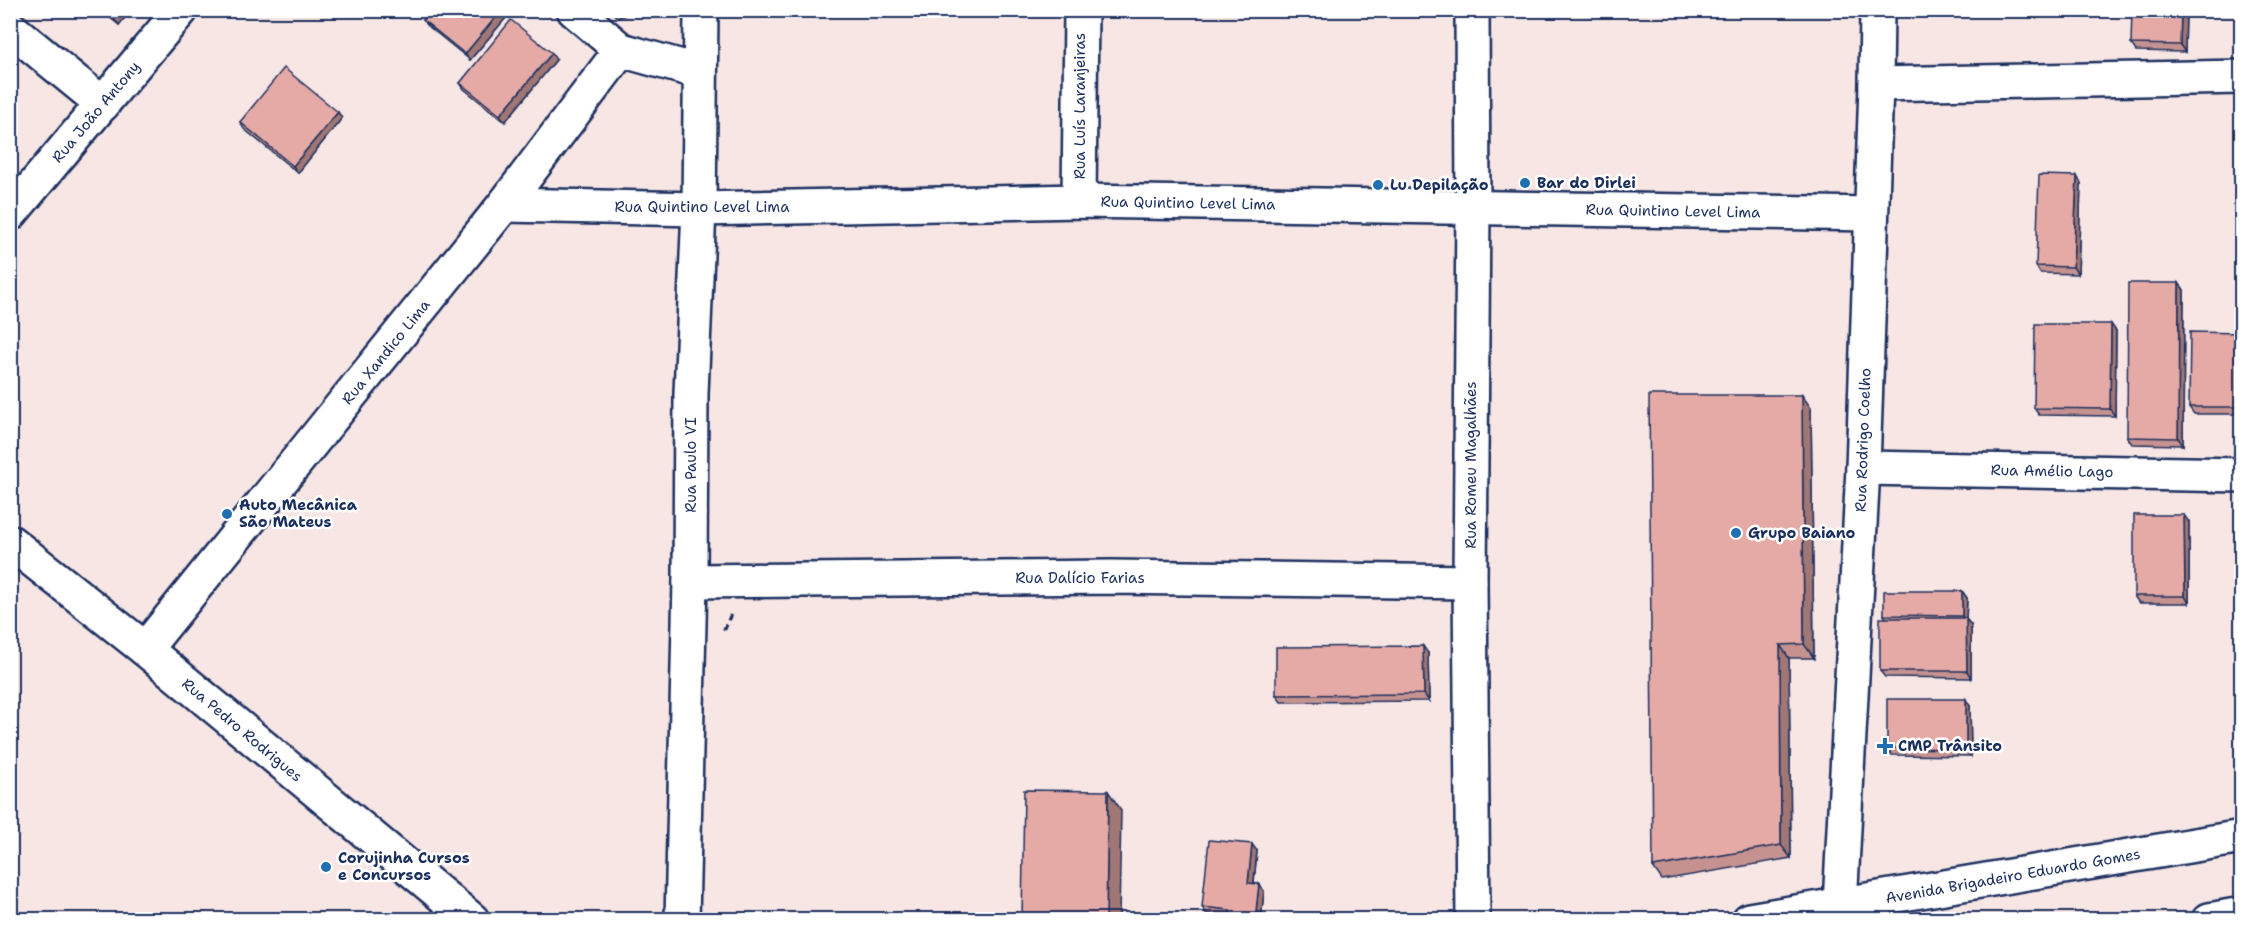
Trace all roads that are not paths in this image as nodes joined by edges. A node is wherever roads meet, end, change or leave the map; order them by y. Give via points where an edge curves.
1 (181, 10) edge
2 (574, 10) edge
3 (701, 10) edge
4 (1081, 10) edge
5 (1472, 10) edge
6 (1877, 10) edge
7 (10, 28) edge
8 (621, 50) junction
9 (700, 72) junction
10 (2241, 77) edge
11 (1876, 84) junction
12 (103, 104) junction
13 (1079, 201) junction
14 (504, 206) junction
15 (699, 208) junction
16 (1473, 208) junction
17 (10, 214) edge
18 (1871, 214) junction
19 (1863, 468) junction
20 (2241, 475) edge
21 (10, 542) edge
22 (690, 581) junction
23 (1470, 582) junction
24 (145, 650) junction
25 (2241, 837) edge
26 (1840, 904) junction
27 (2241, 914) edge
28 (472, 920) edge
29 (682, 920) edge
30 (1473, 920) edge
31 (1749, 920) edge
32 (2209, 920) edge

1 - 12 street, Rua João Antony
2 - 8 street
3 - 9 street, Rua Paulo VI
4 - 13 street, Rua Luís Laranjeiras
5 - 16 street, Rua Romeu Magalhães
6 - 11 street, Rua Rodrigo Coelho
7 - 12 street
8 - 9 street
8 - 14 street, Rua Xandico Lima
9 - 15 street, Rua Paulo VI
10 - 11 street
11 - 18 street, Rua Rodrigo Coelho
12 - 17 street, Rua João Antony
13 - 15 street, Rua Quintino Level Lima
13 - 16 street, Rua Quintino Level Lima
14 - 15 street, Rua Quintino Level Lima
14 - 24 street, Rua Xandico Lima
15 - 22 street, Rua Paulo VI via 691,393
16 - 18 street, Rua Quintino Level Lima
16 - 23 street, Rua Romeu Magalhães
18 - 19 street, Rua Rodrigo Coelho
19 - 20 street, Rua Amélio Lago
19 - 26 street, Rua Rodrigo Coelho
21 - 24 street, Rua Pedro Rodrigues
22 - 23 street, Rua Dalício Farias via 1111,577
22 - 29 street, Rua Paulo VI
23 - 30 street, Rua Romeu Magalhães
24 - 28 street, Rua Pedro Rodrigues
25 - 26 street, Avenida Brigadeiro Eduardo Gomes
26 - 31 street, Avenida Brigadeiro Eduardo Gomes
27 - 32 street

